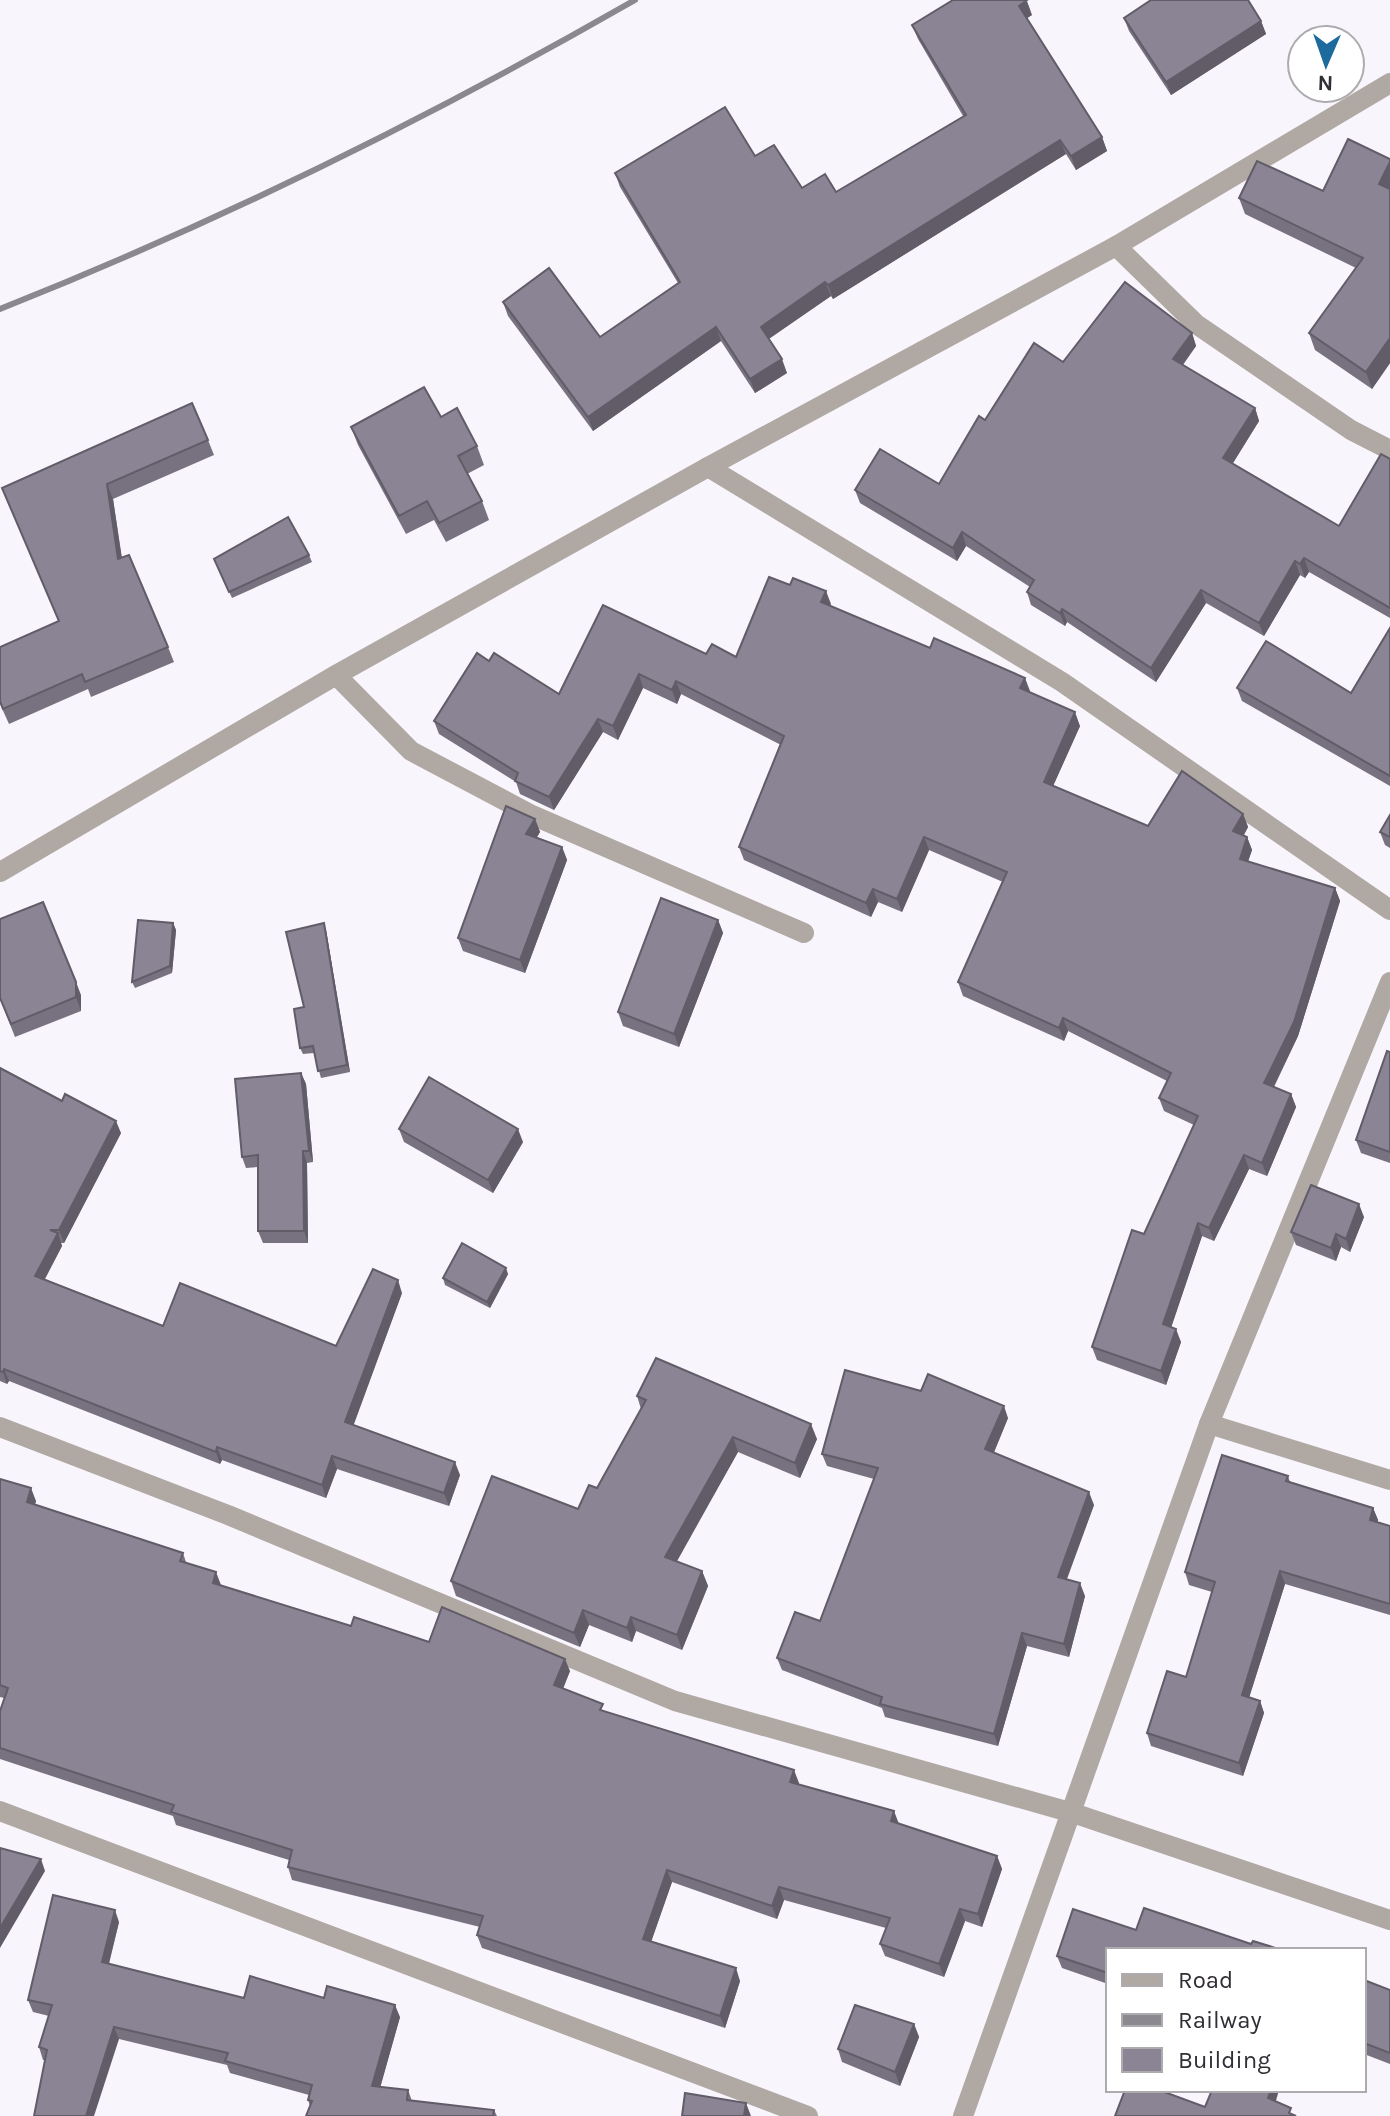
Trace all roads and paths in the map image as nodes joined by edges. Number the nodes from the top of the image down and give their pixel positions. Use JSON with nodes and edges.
{"nodes":[{"id":1,"x":1390,"y":83,"type":"edge"},
{"id":2,"x":1116,"y":246,"type":"junction"},
{"id":3,"x":1390,"y":450,"type":"edge"},
{"id":4,"x":708,"y":467,"type":"junction"},
{"id":5,"x":336,"y":675,"type":"junction"},
{"id":6,"x":0,"y":872,"type":"edge"},
{"id":7,"x":1390,"y":910,"type":"edge"},
{"id":8,"x":804,"y":933,"type":"dead end"},
{"id":9,"x":1390,"y":982,"type":"edge"},
{"id":10,"x":1209,"y":1424,"type":"junction"},
{"id":11,"x":0,"y":1427,"type":"edge"},
{"id":12,"x":1390,"y":1480,"type":"edge"},
{"id":13,"x":0,"y":1811,"type":"edge"},
{"id":14,"x":1073,"y":1813,"type":"junction"},
{"id":15,"x":1390,"y":1920,"type":"edge"},
{"id":16,"x":808,"y":2116,"type":"edge"},
{"id":17,"x":963,"y":2116,"type":"edge"}],
"edges":[{"from":1,"to":2,"type":"street"},
{"from":2,"to":3,"type":"street"},
{"from":2,"to":4,"type":"street"},
{"from":4,"to":5,"type":"street"},
{"from":4,"to":7,"type":"street"},
{"from":5,"to":6,"type":"street"},
{"from":5,"to":8,"type":"street"},
{"from":9,"to":10,"type":"street"},
{"from":10,"to":12,"type":"street"},
{"from":10,"to":14,"type":"street"},
{"from":11,"to":14,"type":"street"},
{"from":13,"to":16,"type":"street"},
{"from":14,"to":15,"type":"street"},
{"from":14,"to":17,"type":"street"}]}
